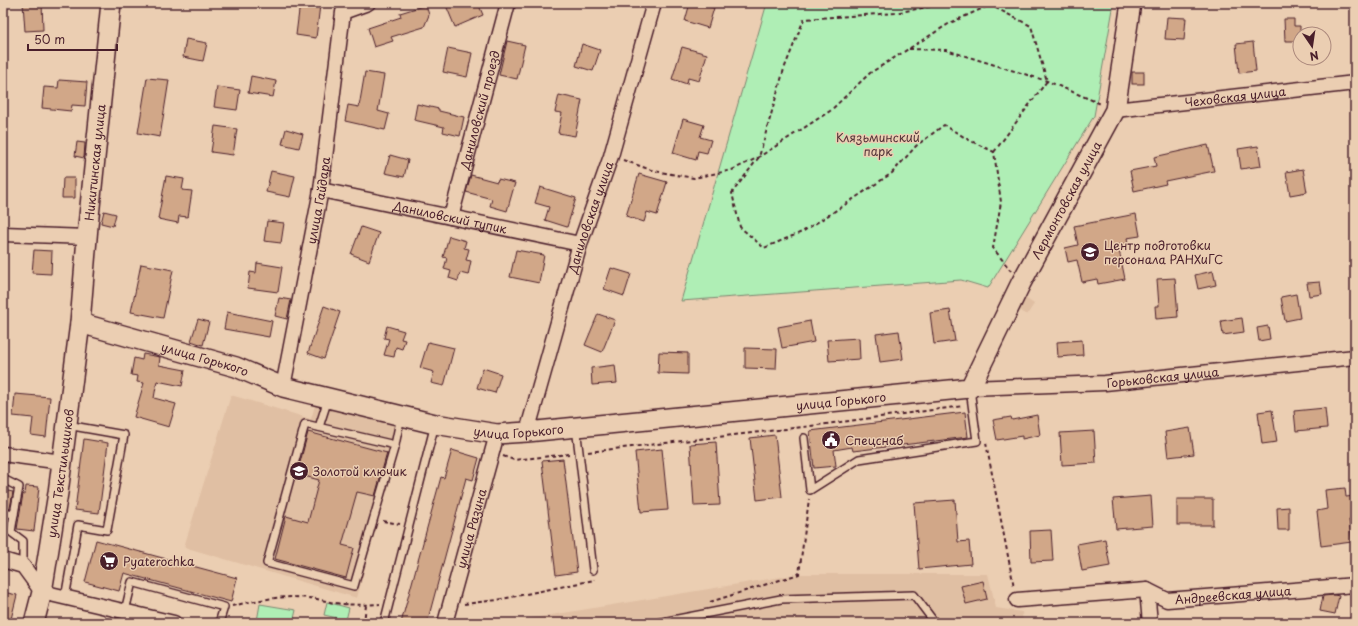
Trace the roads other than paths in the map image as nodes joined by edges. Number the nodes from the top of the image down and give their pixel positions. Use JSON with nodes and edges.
{"nodes":[{"id":1,"x":111,"y":3,"type":"edge"},
{"id":2,"x":368,"y":3,"type":"edge"},
{"id":3,"x":508,"y":3,"type":"edge"},
{"id":4,"x":654,"y":3,"type":"edge"},
{"id":5,"x":1131,"y":3,"type":"edge"},
{"id":6,"x":1355,"y":84,"type":"edge"},
{"id":7,"x":1115,"y":110,"type":"junction"},
{"id":8,"x":321,"y":190,"type":"junction"},
{"id":9,"x":451,"y":217,"type":"junction"},
{"id":10,"x":3,"y":234,"type":"edge"},
{"id":11,"x":87,"y":237,"type":"junction"},
{"id":12,"x":580,"y":244,"type":"junction"},
{"id":13,"x":80,"y":323,"type":"junction"},
{"id":14,"x":1355,"y":357,"type":"edge"},
{"id":15,"x":283,"y":386,"type":"junction"},
{"id":16,"x":971,"y":397,"type":"junction"},
{"id":17,"x":328,"y":398,"type":"junction"},
{"id":18,"x":401,"y":416,"type":"junction"},
{"id":19,"x":435,"y":424,"type":"junction"},
{"id":20,"x":66,"y":425,"type":"junction"},
{"id":21,"x":319,"y":427,"type":"junction"},
{"id":22,"x":576,"y":427,"type":"junction"},
{"id":23,"x":527,"y":432,"type":"junction"},
{"id":24,"x":497,"y":434,"type":"junction"},
{"id":25,"x":804,"y":438,"type":"dead end"},
{"id":26,"x":394,"y":445,"type":"junction"},
{"id":27,"x":3,"y":454,"type":"edge"},
{"id":28,"x":62,"y":462,"type":"junction"},
{"id":29,"x":3,"y":479,"type":"edge"},
{"id":30,"x":3,"y":512,"type":"edge"},
{"id":31,"x":14,"y":514,"type":"junction"},
{"id":32,"x":3,"y":560,"type":"edge"},
{"id":33,"x":23,"y":566,"type":"junction"},
{"id":34,"x":592,"y":570,"type":"road end"},
{"id":35,"x":1355,"y":585,"type":"edge"},
{"id":36,"x":1147,"y":590,"type":"junction"},
{"id":37,"x":42,"y":592,"type":"junction"},
{"id":38,"x":65,"y":598,"type":"junction"},
{"id":39,"x":1017,"y":600,"type":"road end"},
{"id":40,"x":125,"y":611,"type":"junction"},
{"id":41,"x":34,"y":623,"type":"edge"},
{"id":42,"x":174,"y":623,"type":"edge"},
{"id":43,"x":219,"y":623,"type":"edge"},
{"id":44,"x":384,"y":623,"type":"edge"},
{"id":45,"x":445,"y":623,"type":"edge"},
{"id":46,"x":657,"y":623,"type":"edge"},
{"id":47,"x":935,"y":623,"type":"edge"},
{"id":48,"x":1150,"y":623,"type":"edge"}],
"edges":[{"from":1,"to":11,"type":"street","name":"Никитинская улица"},
{"from":2,"to":8,"type":"street","name":"улица Гайдара"},
{"from":3,"to":9,"type":"street","name":"Даниловский проезд"},
{"from":4,"to":12,"type":"street","name":"Даниловская улица"},
{"from":5,"to":7,"type":"street","name":"Лермонтовская улица"},
{"from":6,"to":7,"type":"street","name":"Чеховская улица"},
{"from":7,"to":16,"type":"street","name":"Лермонтовская улица"},
{"from":8,"to":9,"type":"street","name":"Даниловский тупик"},
{"from":8,"to":15,"type":"street","name":"улица Гайдара"},
{"from":9,"to":12,"type":"street","name":"Даниловский тупик"},
{"from":10,"to":11,"type":"street"},
{"from":11,"to":13,"type":"street","name":"Никитинская улица"},
{"from":12,"to":23,"type":"street","name":"Даниловская улица"},
{"from":13,"to":15,"type":"street","name":"улица Горького"},
{"from":13,"to":20,"type":"street","name":"улица Текстильщиков"},
{"from":14,"to":16,"type":"street","name":"Горьковская улица"},
{"from":15,"to":17,"type":"street","name":"улица Горького"},
{"from":16,"to":22,"type":"street","name":"улица Горького"},
{"from":16,"to":25,"type":"lane"},
{"from":17,"to":18,"type":"street","name":"улица Горького"},
{"from":17,"to":21,"type":"lane"},
{"from":18,"to":19,"type":"street","name":"улица Горького"},
{"from":18,"to":26,"type":"lane"},
{"from":19,"to":24,"type":"street","name":"улица Горького"},
{"from":19,"to":44,"type":"lane"},
{"from":20,"to":28,"type":"street","name":"улица Текстильщиков"},
{"from":20,"to":38,"type":"lane"},
{"from":21,"to":26,"type":"lane"},
{"from":21,"to":26,"type":"lane"},
{"from":22,"to":23,"type":"street","name":"улица Горького"},
{"from":22,"to":34,"type":"lane"},
{"from":23,"to":24,"type":"street","name":"улица Горького"},
{"from":24,"to":45,"type":"street","name":"улица Разина"},
{"from":27,"to":28,"type":"street"},
{"from":28,"to":37,"type":"street","name":"улица Текстильщиков"},
{"from":29,"to":31,"type":"lane"},
{"from":30,"to":31,"type":"lane"},
{"from":31,"to":33,"type":"lane"},
{"from":32,"to":33,"type":"street"},
{"from":33,"to":37,"type":"street"},
{"from":35,"to":36,"type":"street","name":"Андреевская улица"},
{"from":36,"to":39,"type":"street"},
{"from":36,"to":48,"type":"street"},
{"from":37,"to":38,"type":"street"},
{"from":37,"to":41,"type":"street","name":"улица Текстильщиков"},
{"from":38,"to":40,"type":"street"},
{"from":40,"to":42,"type":"street"},
{"from":40,"to":43,"type":"lane"},
{"from":46,"to":47,"type":"lane"}]}
